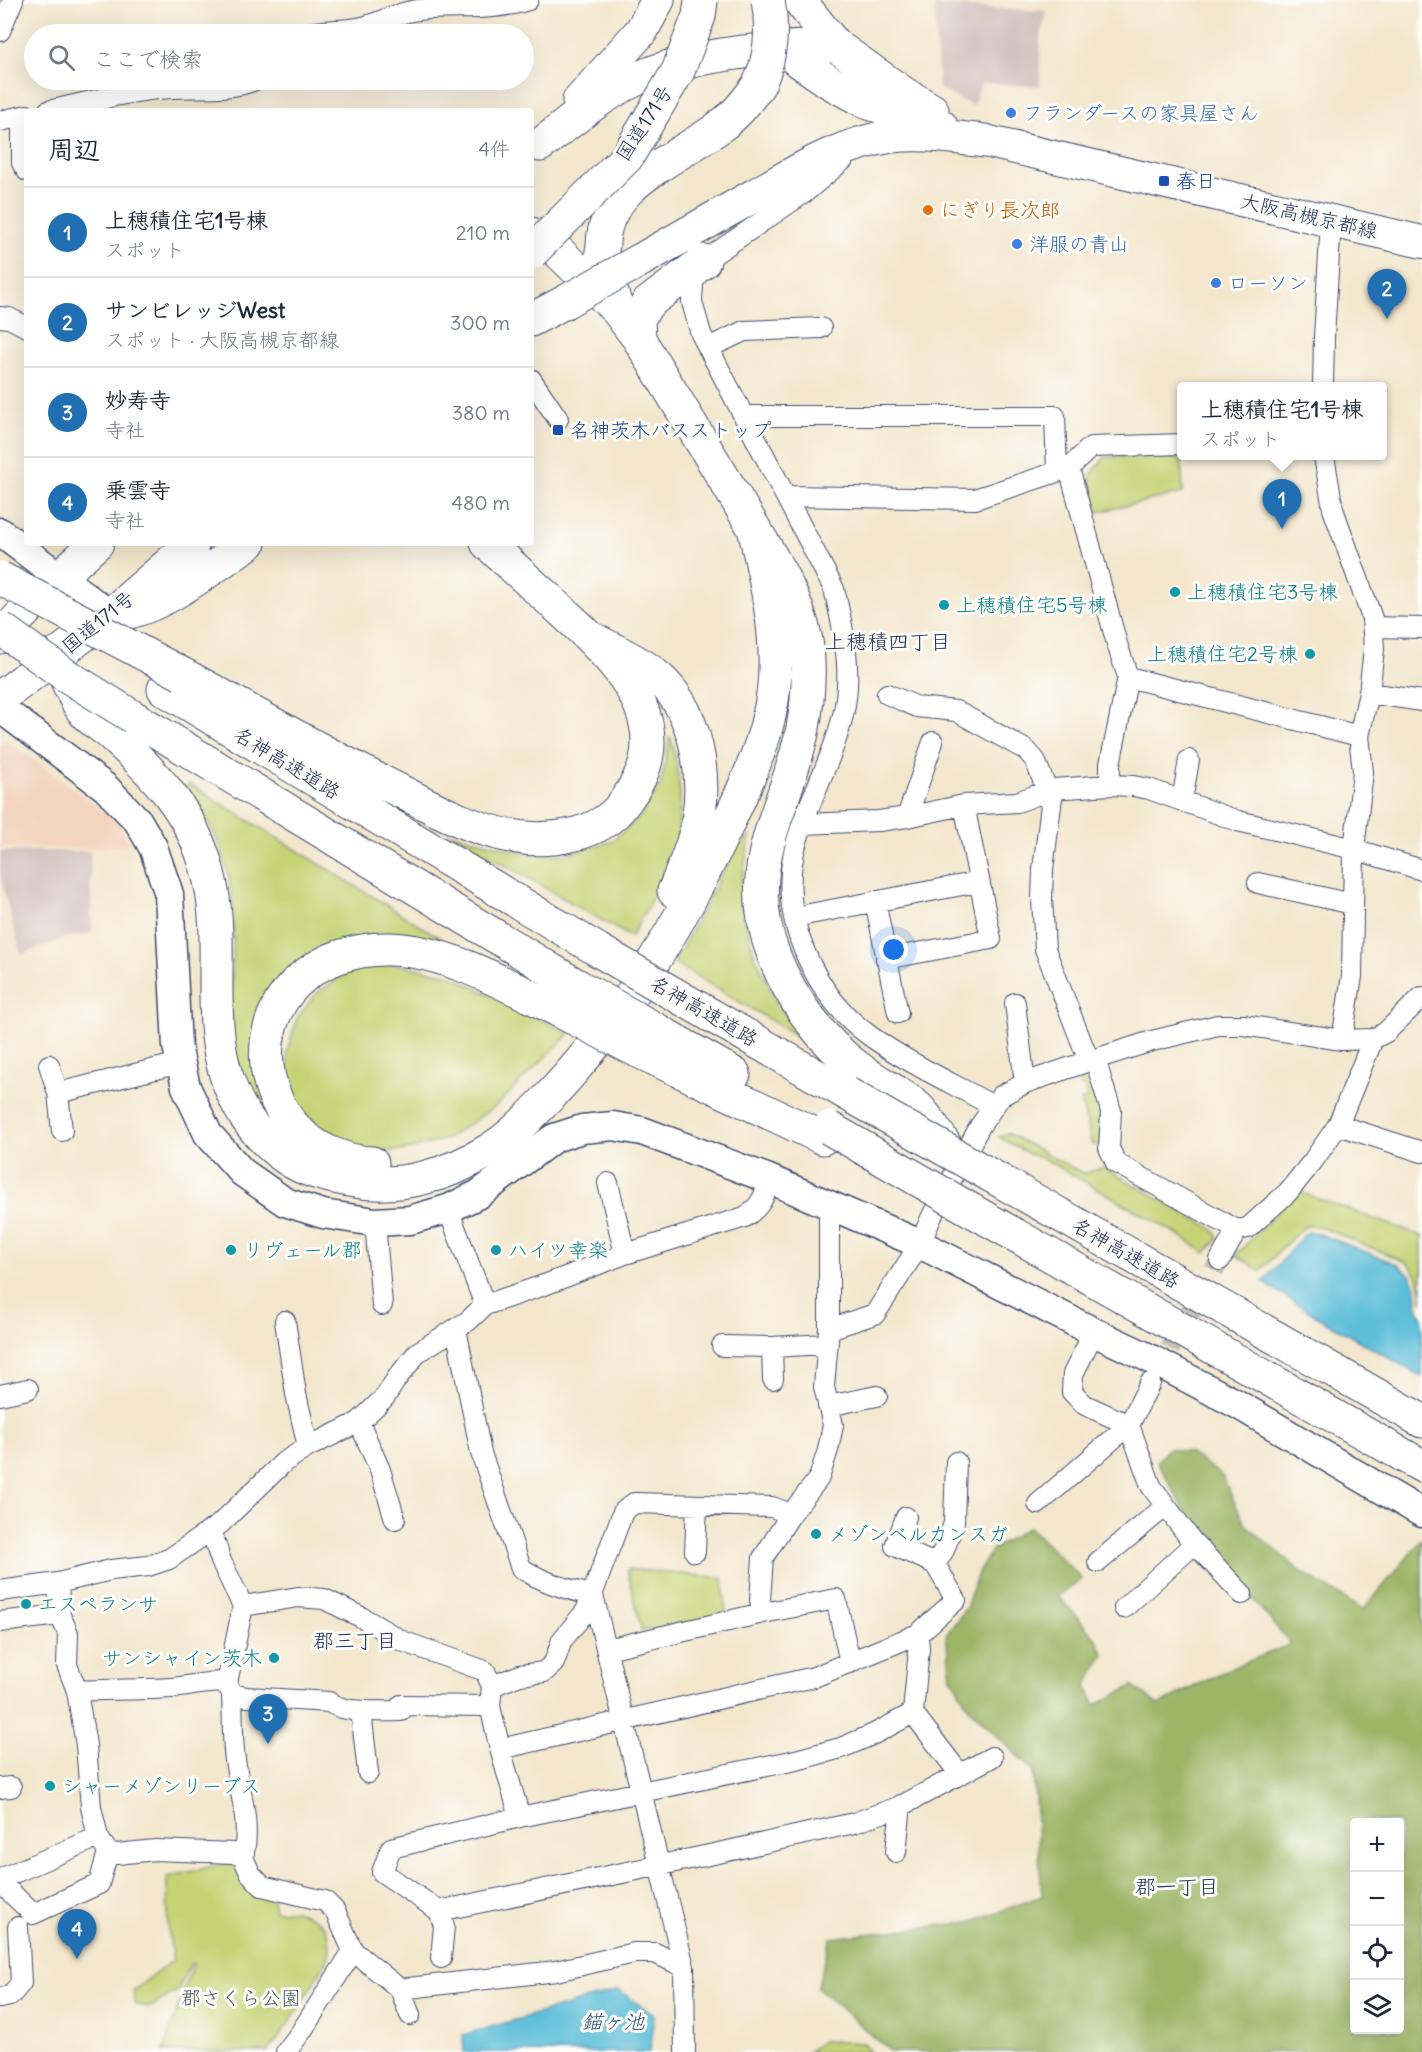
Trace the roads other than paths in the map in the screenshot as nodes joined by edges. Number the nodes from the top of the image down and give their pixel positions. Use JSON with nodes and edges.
{"nodes":[{"id":1,"x":13,"y":0,"type":"edge"},
{"id":2,"x":528,"y":0,"type":"edge"},
{"id":3,"x":658,"y":0,"type":"edge"},
{"id":4,"x":701,"y":0,"type":"edge"},
{"id":5,"x":756,"y":0,"type":"edge"},
{"id":6,"x":768,"y":0,"type":"edge"},
{"id":7,"x":799,"y":0,"type":"edge"},
{"id":8,"x":371,"y":24,"type":"edge"},
{"id":9,"x":0,"y":31,"type":"edge"},
{"id":10,"x":835,"y":45,"type":"junction"},
{"id":11,"x":780,"y":48,"type":"junction"},
{"id":12,"x":153,"y":90,"type":"edge"},
{"id":13,"x":62,"y":108,"type":"edge"},
{"id":14,"x":24,"y":116,"type":"edge"},
{"id":15,"x":0,"y":121,"type":"edge"},
{"id":16,"x":24,"y":132,"type":"edge"},
{"id":17,"x":873,"y":141,"type":"junction"},
{"id":18,"x":985,"y":141,"type":"junction"},
{"id":19,"x":535,"y":149,"type":"edge"},
{"id":20,"x":24,"y":167,"type":"edge"},
{"id":21,"x":1331,"y":221,"type":"junction"},
{"id":22,"x":534,"y":235,"type":"edge"},
{"id":23,"x":1422,"y":242,"type":"edge"},
{"id":24,"x":534,"y":251,"type":"edge"},
{"id":25,"x":704,"y":261,"type":"junction"},
{"id":26,"x":617,"y":310,"type":"junction"},
{"id":27,"x":0,"y":317,"type":"edge"},
{"id":28,"x":534,"y":318,"type":"edge"},
{"id":29,"x":24,"y":326,"type":"edge"},
{"id":30,"x":821,"y":328,"type":"dead end"},
{"id":31,"x":639,"y":339,"type":"junction"},
{"id":32,"x":708,"y":348,"type":"junction"},
{"id":33,"x":1323,"y":382,"type":"edge"},
{"id":34,"x":534,"y":383,"type":"edge"},
{"id":35,"x":744,"y":416,"type":"junction"},
{"id":36,"x":558,"y":418,"type":"dead end"},
{"id":37,"x":1177,"y":444,"type":"edge"},
{"id":38,"x":1325,"y":460,"type":"edge"},
{"id":39,"x":1063,"y":470,"type":"junction"},
{"id":40,"x":786,"y":496,"type":"junction"},
{"id":41,"x":0,"y":532,"type":"edge"},
{"id":42,"x":755,"y":532,"type":"junction"},
{"id":43,"x":94,"y":546,"type":"edge"},
{"id":44,"x":190,"y":546,"type":"edge"},
{"id":45,"x":244,"y":546,"type":"edge"},
{"id":46,"x":490,"y":546,"type":"edge"},
{"id":47,"x":58,"y":578,"type":"junction"},
{"id":48,"x":0,"y":579,"type":"edge"},
{"id":49,"x":110,"y":615,"type":"junction"},
{"id":50,"x":1373,"y":627,"type":"junction"},
{"id":51,"x":0,"y":628,"type":"edge"},
{"id":52,"x":1422,"y":628,"type":"edge"},
{"id":53,"x":0,"y":637,"type":"edge"},
{"id":54,"x":593,"y":639,"type":"junction"},
{"id":55,"x":1128,"y":676,"type":"junction"},
{"id":56,"x":173,"y":682,"type":"junction"},
{"id":57,"x":1369,"y":693,"type":"junction"},
{"id":58,"x":887,"y":694,"type":"dead end"},
{"id":59,"x":0,"y":698,"type":"edge"},
{"id":60,"x":1422,"y":701,"type":"edge"},
{"id":61,"x":0,"y":708,"type":"edge"},
{"id":62,"x":123,"y":726,"type":"junction"},
{"id":63,"x":1359,"y":736,"type":"junction"},
{"id":64,"x":933,"y":742,"type":"dead end"},
{"id":65,"x":1189,"y":760,"type":"dead end"},
{"id":66,"x":1110,"y":785,"type":"junction"},
{"id":67,"x":1050,"y":789,"type":"junction"},
{"id":68,"x":1182,"y":801,"type":"junction"},
{"id":69,"x":964,"y":805,"type":"junction"},
{"id":70,"x":907,"y":817,"type":"junction"},
{"id":71,"x":802,"y":824,"type":"junction"},
{"id":72,"x":1354,"y":849,"type":"junction"},
{"id":73,"x":1422,"y":870,"type":"edge"},
{"id":74,"x":978,"y":882,"type":"junction"},
{"id":75,"x":1258,"y":883,"type":"dead end"},
{"id":76,"x":875,"y":901,"type":"junction"},
{"id":77,"x":1353,"y":904,"type":"junction"},
{"id":78,"x":794,"y":917,"type":"junction"},
{"id":79,"x":886,"y":959,"type":"junction"},
{"id":80,"x":1422,"y":997,"type":"edge"},
{"id":81,"x":568,"y":998,"type":"junction"},
{"id":82,"x":1015,"y":1003,"type":"dead end"},
{"id":83,"x":898,"y":1013,"type":"dead end"},
{"id":84,"x":1373,"y":1039,"type":"junction"},
{"id":85,"x":1342,"y":1040,"type":"junction"},
{"id":86,"x":1092,"y":1060,"type":"junction"},
{"id":87,"x":180,"y":1063,"type":"junction"},
{"id":88,"x":49,"y":1065,"type":"dead end"},
{"id":89,"x":853,"y":1081,"type":"junction"},
{"id":90,"x":1024,"y":1083,"type":"junction"},
{"id":91,"x":58,"y":1093,"type":"junction"},
{"id":92,"x":993,"y":1106,"type":"junction"},
{"id":93,"x":1338,"y":1125,"type":"junction"},
{"id":94,"x":62,"y":1131,"type":"dead end"},
{"id":95,"x":1422,"y":1152,"type":"edge"},
{"id":96,"x":769,"y":1179,"type":"junction"},
{"id":97,"x":608,"y":1183,"type":"dead end"},
{"id":98,"x":829,"y":1205,"type":"junction"},
{"id":99,"x":448,"y":1209,"type":"junction"},
{"id":100,"x":375,"y":1222,"type":"junction"},
{"id":101,"x":1237,"y":1230,"type":"junction"},
{"id":102,"x":920,"y":1244,"type":"junction"},
{"id":103,"x":625,"y":1254,"type":"junction"},
{"id":104,"x":1220,"y":1260,"type":"tunnel mouth"},
{"id":105,"x":382,"y":1305,"type":"dead end"},
{"id":106,"x":485,"y":1305,"type":"junction"},
{"id":107,"x":285,"y":1321,"type":"dead end"},
{"id":108,"x":456,"y":1329,"type":"junction"},
{"id":109,"x":1094,"y":1332,"type":"junction"},
{"id":110,"x":828,"y":1337,"type":"junction"},
{"id":111,"x":722,"y":1346,"type":"dead end"},
{"id":112,"x":772,"y":1347,"type":"junction"},
{"id":113,"x":773,"y":1379,"type":"dead end"},
{"id":114,"x":1150,"y":1383,"type":"tunnel mouth"},
{"id":115,"x":28,"y":1389,"type":"dead end"},
{"id":116,"x":0,"y":1395,"type":"edge"},
{"id":117,"x":877,"y":1396,"type":"dead end"},
{"id":118,"x":828,"y":1406,"type":"junction"},
{"id":119,"x":1422,"y":1421,"type":"edge"},
{"id":120,"x":359,"y":1422,"type":"junction"},
{"id":121,"x":1128,"y":1425,"type":"junction"},
{"id":122,"x":308,"y":1447,"type":"junction"},
{"id":123,"x":956,"y":1462,"type":"dead end"},
{"id":124,"x":1422,"y":1467,"type":"edge"},
{"id":125,"x":1038,"y":1504,"type":"dead end"},
{"id":126,"x":697,"y":1505,"type":"junction"},
{"id":127,"x":1166,"y":1506,"type":"junction"},
{"id":128,"x":1422,"y":1513,"type":"edge"},
{"id":129,"x":791,"y":1514,"type":"junction"},
{"id":130,"x":906,"y":1517,"type":"dead end"},
{"id":131,"x":394,"y":1519,"type":"dead end"},
{"id":132,"x":211,"y":1530,"type":"junction"},
{"id":133,"x":1194,"y":1544,"type":"junction"},
{"id":134,"x":695,"y":1552,"type":"dead end"},
{"id":135,"x":1098,"y":1562,"type":"dead end"},
{"id":136,"x":935,"y":1564,"type":"junction"},
{"id":137,"x":58,"y":1584,"type":"junction"},
{"id":138,"x":0,"y":1591,"type":"edge"},
{"id":139,"x":593,"y":1594,"type":"junction"},
{"id":140,"x":1242,"y":1594,"type":"dead end"},
{"id":141,"x":243,"y":1606,"type":"junction"},
{"id":142,"x":1124,"y":1608,"type":"dead end"},
{"id":143,"x":763,"y":1613,"type":"junction"},
{"id":144,"x":60,"y":1615,"type":"junction"},
{"id":145,"x":0,"y":1622,"type":"edge"},
{"id":146,"x":918,"y":1634,"type":"junction"},
{"id":147,"x":607,"y":1649,"type":"junction"},
{"id":148,"x":850,"y":1663,"type":"junction"},
{"id":149,"x":230,"y":1688,"type":"junction"},
{"id":150,"x":77,"y":1691,"type":"junction"},
{"id":151,"x":491,"y":1696,"type":"junction"},
{"id":152,"x":361,"y":1711,"type":"junction"},
{"id":153,"x":913,"y":1713,"type":"junction"},
{"id":154,"x":624,"y":1719,"type":"junction"},
{"id":155,"x":500,"y":1749,"type":"junction"},
{"id":156,"x":992,"y":1757,"type":"dead end"},
{"id":157,"x":368,"y":1773,"type":"dead end"},
{"id":158,"x":959,"y":1773,"type":"junction"},
{"id":159,"x":642,"y":1792,"type":"junction"},
{"id":160,"x":902,"y":1805,"type":"junction"},
{"id":161,"x":520,"y":1817,"type":"junction"},
{"id":162,"x":103,"y":1844,"type":"junction"},
{"id":163,"x":896,"y":1852,"type":"dead end"},
{"id":164,"x":243,"y":1857,"type":"junction"},
{"id":165,"x":660,"y":1865,"type":"junction"},
{"id":166,"x":0,"y":1880,"type":"edge"},
{"id":167,"x":439,"y":1911,"type":"junction"},
{"id":168,"x":33,"y":1914,"type":"junction"},
{"id":169,"x":9,"y":1927,"type":"edge"},
{"id":170,"x":353,"y":1951,"type":"junction"},
{"id":171,"x":441,"y":1958,"type":"dead end"},
{"id":172,"x":684,"y":1967,"type":"junction"},
{"id":173,"x":400,"y":1989,"type":"junction"},
{"id":174,"x":0,"y":1998,"type":"edge"},
{"id":175,"x":410,"y":2015,"type":"dead end"},
{"id":176,"x":286,"y":2052,"type":"edge"},
{"id":177,"x":685,"y":2052,"type":"edge"}],
"edges":[{"from":1,"to":9,"type":"street"},
{"from":2,"to":8,"type":"street"},
{"from":3,"to":19,"type":"highway"},
{"from":4,"to":24,"type":"highway","name":"国道171号","bridge":true},
{"from":5,"to":11,"type":"highway"},
{"from":6,"to":26,"type":"highway","bridge":true},
{"from":7,"to":10,"type":"highway"},
{"from":10,"to":11,"type":"highway"},
{"from":10,"to":18,"type":"highway"},
{"from":11,"to":18,"type":"highway"},
{"from":11,"to":19,"type":"highway"},
{"from":12,"to":13,"type":"street"},
{"from":14,"to":15,"type":"street"},
{"from":16,"to":20,"type":"street"},
{"from":17,"to":18,"type":"highway"},
{"from":17,"to":25,"type":"street"},
{"from":17,"to":28,"type":"highway","bridge":true},
{"from":18,"to":21,"type":"main road","name":"大阪高槻京都線"},
{"from":21,"to":23,"type":"main road","name":"大阪高槻京都線"},
{"from":21,"to":33,"type":"street"},
{"from":22,"to":26,"type":"highway"},
{"from":25,"to":31,"type":"highway"},
{"from":25,"to":32,"type":"street"},
{"from":26,"to":31,"type":"highway"},
{"from":27,"to":29,"type":"street"},
{"from":30,"to":32,"type":"street"},
{"from":31,"to":42,"type":"highway"},
{"from":32,"to":35,"type":"street"},
{"from":34,"to":36,"type":"street"},
{"from":35,"to":39,"type":"street"},
{"from":35,"to":40,"type":"street"},
{"from":37,"to":39,"type":"street"},
{"from":38,"to":50,"type":"street"},
{"from":39,"to":40,"type":"street"},
{"from":39,"to":55,"type":"street"},
{"from":40,"to":71,"type":"street"},
{"from":41,"to":47,"type":"street"},
{"from":42,"to":62,"type":"highway"},
{"from":42,"to":89,"type":"highway"},
{"from":43,"to":47,"type":"highway"},
{"from":44,"to":49,"type":"highway","name":"国道171号"},
{"from":45,"to":49,"type":"highway"},
{"from":46,"to":54,"type":"highway"},
{"from":47,"to":49,"type":"street"},
{"from":47,"to":53,"type":"highway"},
{"from":48,"to":56,"type":"highway","name":"名神高速道路","bridge":true},
{"from":49,"to":59,"type":"highway","name":"国道171号"},
{"from":50,"to":52,"type":"street"},
{"from":50,"to":57,"type":"street"},
{"from":51,"to":62,"type":"highway","name":"名神高速道路","bridge":true},
{"from":54,"to":56,"type":"highway"},
{"from":54,"to":81,"type":"highway"},
{"from":55,"to":63,"type":"street"},
{"from":55,"to":66,"type":"street"},
{"from":56,"to":89,"type":"highway","name":"名神高速道路","bridge":true},
{"from":57,"to":60,"type":"street"},
{"from":57,"to":63,"type":"street"},
{"from":58,"to":67,"type":"street"},
{"from":61,"to":87,"type":"street"},
{"from":62,"to":81,"type":"highway","name":"名神高速道路"},
{"from":63,"to":72,"type":"street"},
{"from":64,"to":70,"type":"street"},
{"from":65,"to":68,"type":"street"},
{"from":66,"to":67,"type":"street"},
{"from":66,"to":68,"type":"street"},
{"from":67,"to":69,"type":"street"},
{"from":67,"to":86,"type":"street"},
{"from":68,"to":72,"type":"street"},
{"from":69,"to":70,"type":"street"},
{"from":69,"to":74,"type":"street"},
{"from":70,"to":71,"type":"street"},
{"from":71,"to":78,"type":"street"},
{"from":72,"to":73,"type":"street"},
{"from":72,"to":77,"type":"street"},
{"from":74,"to":76,"type":"street"},
{"from":74,"to":79,"type":"street"},
{"from":75,"to":77,"type":"street"},
{"from":76,"to":78,"type":"street"},
{"from":76,"to":79,"type":"street"},
{"from":77,"to":85,"type":"street"},
{"from":78,"to":92,"type":"street"},
{"from":79,"to":83,"type":"street"},
{"from":80,"to":84,"type":"street"},
{"from":81,"to":124,"type":"highway","name":"名神高速道路","bridge":true},
{"from":82,"to":90,"type":"street"},
{"from":84,"to":85,"type":"street"},
{"from":84,"to":93,"type":"street"},
{"from":85,"to":86,"type":"street"},
{"from":86,"to":90,"type":"street"},
{"from":86,"to":101,"type":"street"},
{"from":87,"to":91,"type":"street"},
{"from":87,"to":100,"type":"street"},
{"from":88,"to":91,"type":"street"},
{"from":89,"to":119,"type":"highway","name":"名神高速道路","bridge":true},
{"from":90,"to":92,"type":"street"},
{"from":91,"to":94,"type":"street"},
{"from":92,"to":102,"type":"street"},
{"from":93,"to":95,"type":"street"},
{"from":93,"to":101,"type":"street"},
{"from":96,"to":98,"type":"street"},
{"from":96,"to":99,"type":"street"},
{"from":96,"to":103,"type":"street"},
{"from":97,"to":103,"type":"street"},
{"from":98,"to":102,"type":"street"},
{"from":98,"to":110,"type":"street"},
{"from":99,"to":100,"type":"street"},
{"from":99,"to":106,"type":"street"},
{"from":100,"to":105,"type":"street"},
{"from":101,"to":104,"type":"street"},
{"from":102,"to":109,"type":"street"},
{"from":102,"to":110,"type":"street"},
{"from":103,"to":106,"type":"street"},
{"from":106,"to":108,"type":"street"},
{"from":107,"to":122,"type":"street"},
{"from":108,"to":120,"type":"street"},
{"from":108,"to":139,"type":"street"},
{"from":109,"to":121,"type":"street"},
{"from":109,"to":128,"type":"street"},
{"from":110,"to":112,"type":"street"},
{"from":110,"to":118,"type":"street"},
{"from":111,"to":112,"type":"street"},
{"from":112,"to":113,"type":"street"},
{"from":114,"to":121,"type":"street"},
{"from":115,"to":116,"type":"street"},
{"from":117,"to":118,"type":"street"},
{"from":118,"to":129,"type":"street"},
{"from":120,"to":122,"type":"street"},
{"from":120,"to":131,"type":"street"},
{"from":121,"to":125,"type":"street"},
{"from":121,"to":127,"type":"street"},
{"from":122,"to":132,"type":"street"},
{"from":123,"to":136,"type":"street"},
{"from":126,"to":129,"type":"street"},
{"from":126,"to":134,"type":"street"},
{"from":126,"to":139,"type":"street"},
{"from":127,"to":133,"type":"street"},
{"from":127,"to":135,"type":"street"},
{"from":129,"to":143,"type":"street"},
{"from":130,"to":136,"type":"street"},
{"from":132,"to":137,"type":"street"},
{"from":132,"to":141,"type":"street"},
{"from":133,"to":140,"type":"street"},
{"from":133,"to":142,"type":"street"},
{"from":136,"to":146,"type":"street"},
{"from":137,"to":138,"type":"street"},
{"from":137,"to":144,"type":"street"},
{"from":139,"to":147,"type":"street"},
{"from":139,"to":151,"type":"street"},
{"from":141,"to":149,"type":"street"},
{"from":141,"to":151,"type":"street"},
{"from":143,"to":147,"type":"street"},
{"from":143,"to":148,"type":"street"},
{"from":144,"to":145,"type":"street"},
{"from":144,"to":150,"type":"street"},
{"from":146,"to":148,"type":"street"},
{"from":146,"to":153,"type":"street"},
{"from":147,"to":154,"type":"street"},
{"from":148,"to":154,"type":"street"},
{"from":149,"to":150,"type":"street"},
{"from":149,"to":152,"type":"street"},
{"from":149,"to":164,"type":"street"},
{"from":150,"to":162,"type":"street"},
{"from":151,"to":152,"type":"street"},
{"from":151,"to":155,"type":"street"},
{"from":152,"to":157,"type":"street"},
{"from":153,"to":158,"type":"street"},
{"from":153,"to":159,"type":"street"},
{"from":154,"to":155,"type":"street"},
{"from":154,"to":159,"type":"street"},
{"from":155,"to":161,"type":"street"},
{"from":156,"to":158,"type":"street"},
{"from":158,"to":160,"type":"street"},
{"from":159,"to":161,"type":"street"},
{"from":159,"to":165,"type":"street"},
{"from":160,"to":163,"type":"street"},
{"from":160,"to":165,"type":"street"},
{"from":161,"to":167,"type":"street"},
{"from":162,"to":164,"type":"street"},
{"from":162,"to":166,"type":"street"},
{"from":162,"to":168,"type":"street"},
{"from":164,"to":170,"type":"street"},
{"from":165,"to":167,"type":"street"},
{"from":165,"to":172,"type":"street"},
{"from":166,"to":168,"type":"street"},
{"from":167,"to":171,"type":"street"},
{"from":168,"to":169,"type":"street"},
{"from":169,"to":174,"type":"street"},
{"from":170,"to":173,"type":"street"},
{"from":170,"to":176,"type":"street"},
{"from":172,"to":173,"type":"street"},
{"from":172,"to":177,"type":"street"},
{"from":173,"to":175,"type":"street"}]}
